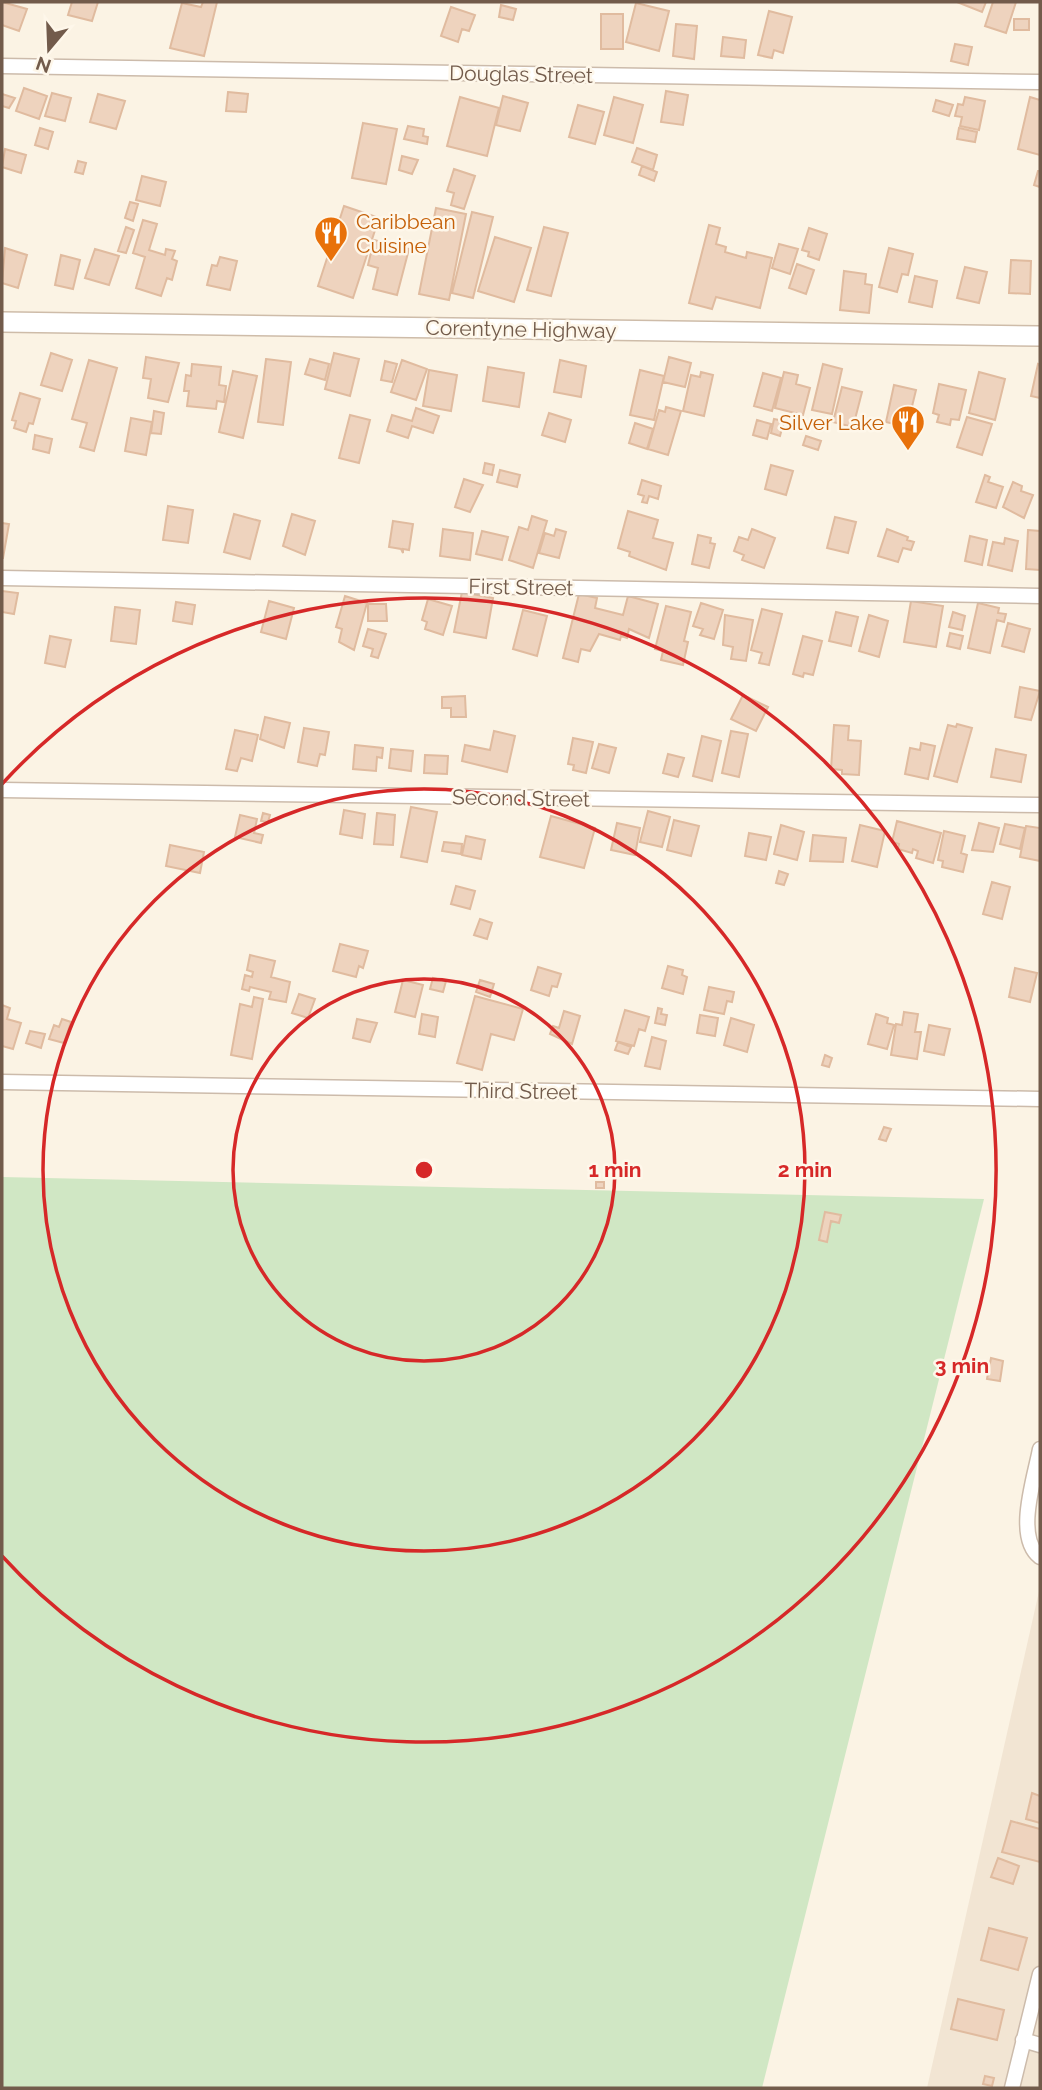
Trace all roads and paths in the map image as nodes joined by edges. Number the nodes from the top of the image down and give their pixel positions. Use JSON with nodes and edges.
{"nodes":[{"id":1,"x":2,"y":66,"type":"edge"},
{"id":2,"x":1040,"y":82,"type":"edge"},
{"id":3,"x":2,"y":322,"type":"edge"},
{"id":4,"x":1040,"y":335,"type":"edge"},
{"id":5,"x":2,"y":578,"type":"edge"},
{"id":6,"x":1040,"y":596,"type":"edge"},
{"id":7,"x":2,"y":790,"type":"edge"},
{"id":8,"x":1040,"y":806,"type":"edge"},
{"id":9,"x":2,"y":1082,"type":"edge"},
{"id":10,"x":1040,"y":1099,"type":"edge"},
{"id":11,"x":1040,"y":1450,"type":"edge"},
{"id":12,"x":1038,"y":1555,"type":"edge"},
{"id":13,"x":1040,"y":1974,"type":"edge"},
{"id":14,"x":1023,"y":2040,"type":"junction"},
{"id":15,"x":1040,"y":2045,"type":"edge"},
{"id":16,"x":1012,"y":2088,"type":"edge"}],
"edges":[{"from":1,"to":2,"type":"street","name":"Douglas Street"},
{"from":3,"to":4,"type":"main road","name":"Corentyne Highway"},
{"from":5,"to":6,"type":"street","name":"First Street"},
{"from":7,"to":8,"type":"street","name":"Second Street"},
{"from":9,"to":10,"type":"street","name":"Third Street"},
{"from":11,"to":12,"type":"street"},
{"from":13,"to":14,"type":"street"},
{"from":14,"to":15,"type":"street"},
{"from":14,"to":16,"type":"street"}]}
